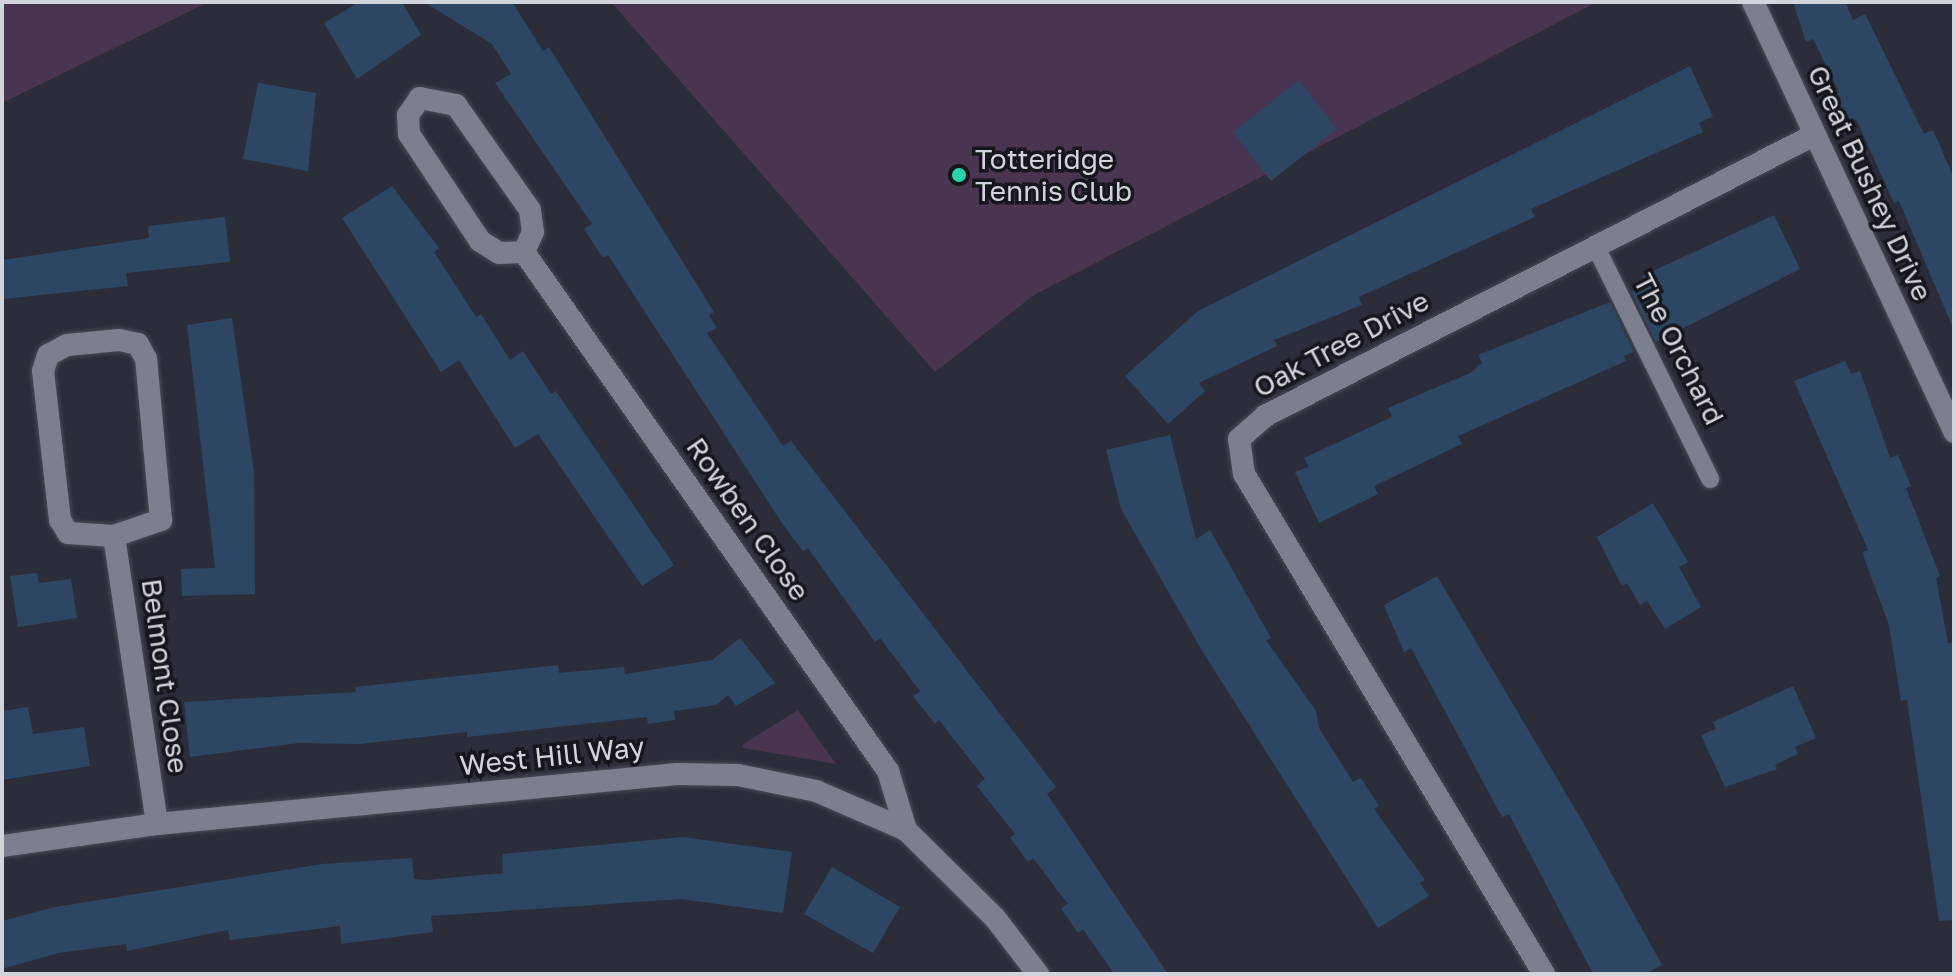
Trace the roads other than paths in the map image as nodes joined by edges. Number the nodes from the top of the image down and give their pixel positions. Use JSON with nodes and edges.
{"nodes":[{"id":1,"x":1753,"y":2,"type":"edge"},
{"id":2,"x":1812,"y":136,"type":"junction"},
{"id":3,"x":1595,"y":245,"type":"junction"},
{"id":4,"x":524,"y":252,"type":"junction"},
{"id":5,"x":1954,"y":432,"type":"edge"},
{"id":6,"x":1710,"y":479,"type":"dead end"},
{"id":7,"x":114,"y":536,"type":"junction"},
{"id":8,"x":157,"y":824,"type":"junction"},
{"id":9,"x":906,"y":830,"type":"junction"},
{"id":10,"x":2,"y":846,"type":"edge"},
{"id":11,"x":1038,"y":974,"type":"edge"},
{"id":12,"x":1544,"y":974,"type":"edge"}],
"edges":[{"from":1,"to":2,"type":"street","name":"Great Bushey Drive"},
{"from":2,"to":3,"type":"street","name":"Oak Tree Drive"},
{"from":2,"to":5,"type":"street","name":"Great Bushey Drive"},
{"from":3,"to":6,"type":"lane","name":"The Orchard"},
{"from":3,"to":12,"type":"street","name":"Oak Tree Drive"},
{"from":4,"to":4,"type":"street"},
{"from":4,"to":9,"type":"street","name":"Rowben Close"},
{"from":7,"to":7,"type":"street"},
{"from":7,"to":8,"type":"street","name":"Belmont Close"},
{"from":8,"to":9,"type":"street","name":"West Hill Way"},
{"from":8,"to":10,"type":"street","name":"West Hill Way"},
{"from":9,"to":11,"type":"street","name":"West Hill Way"}]}
